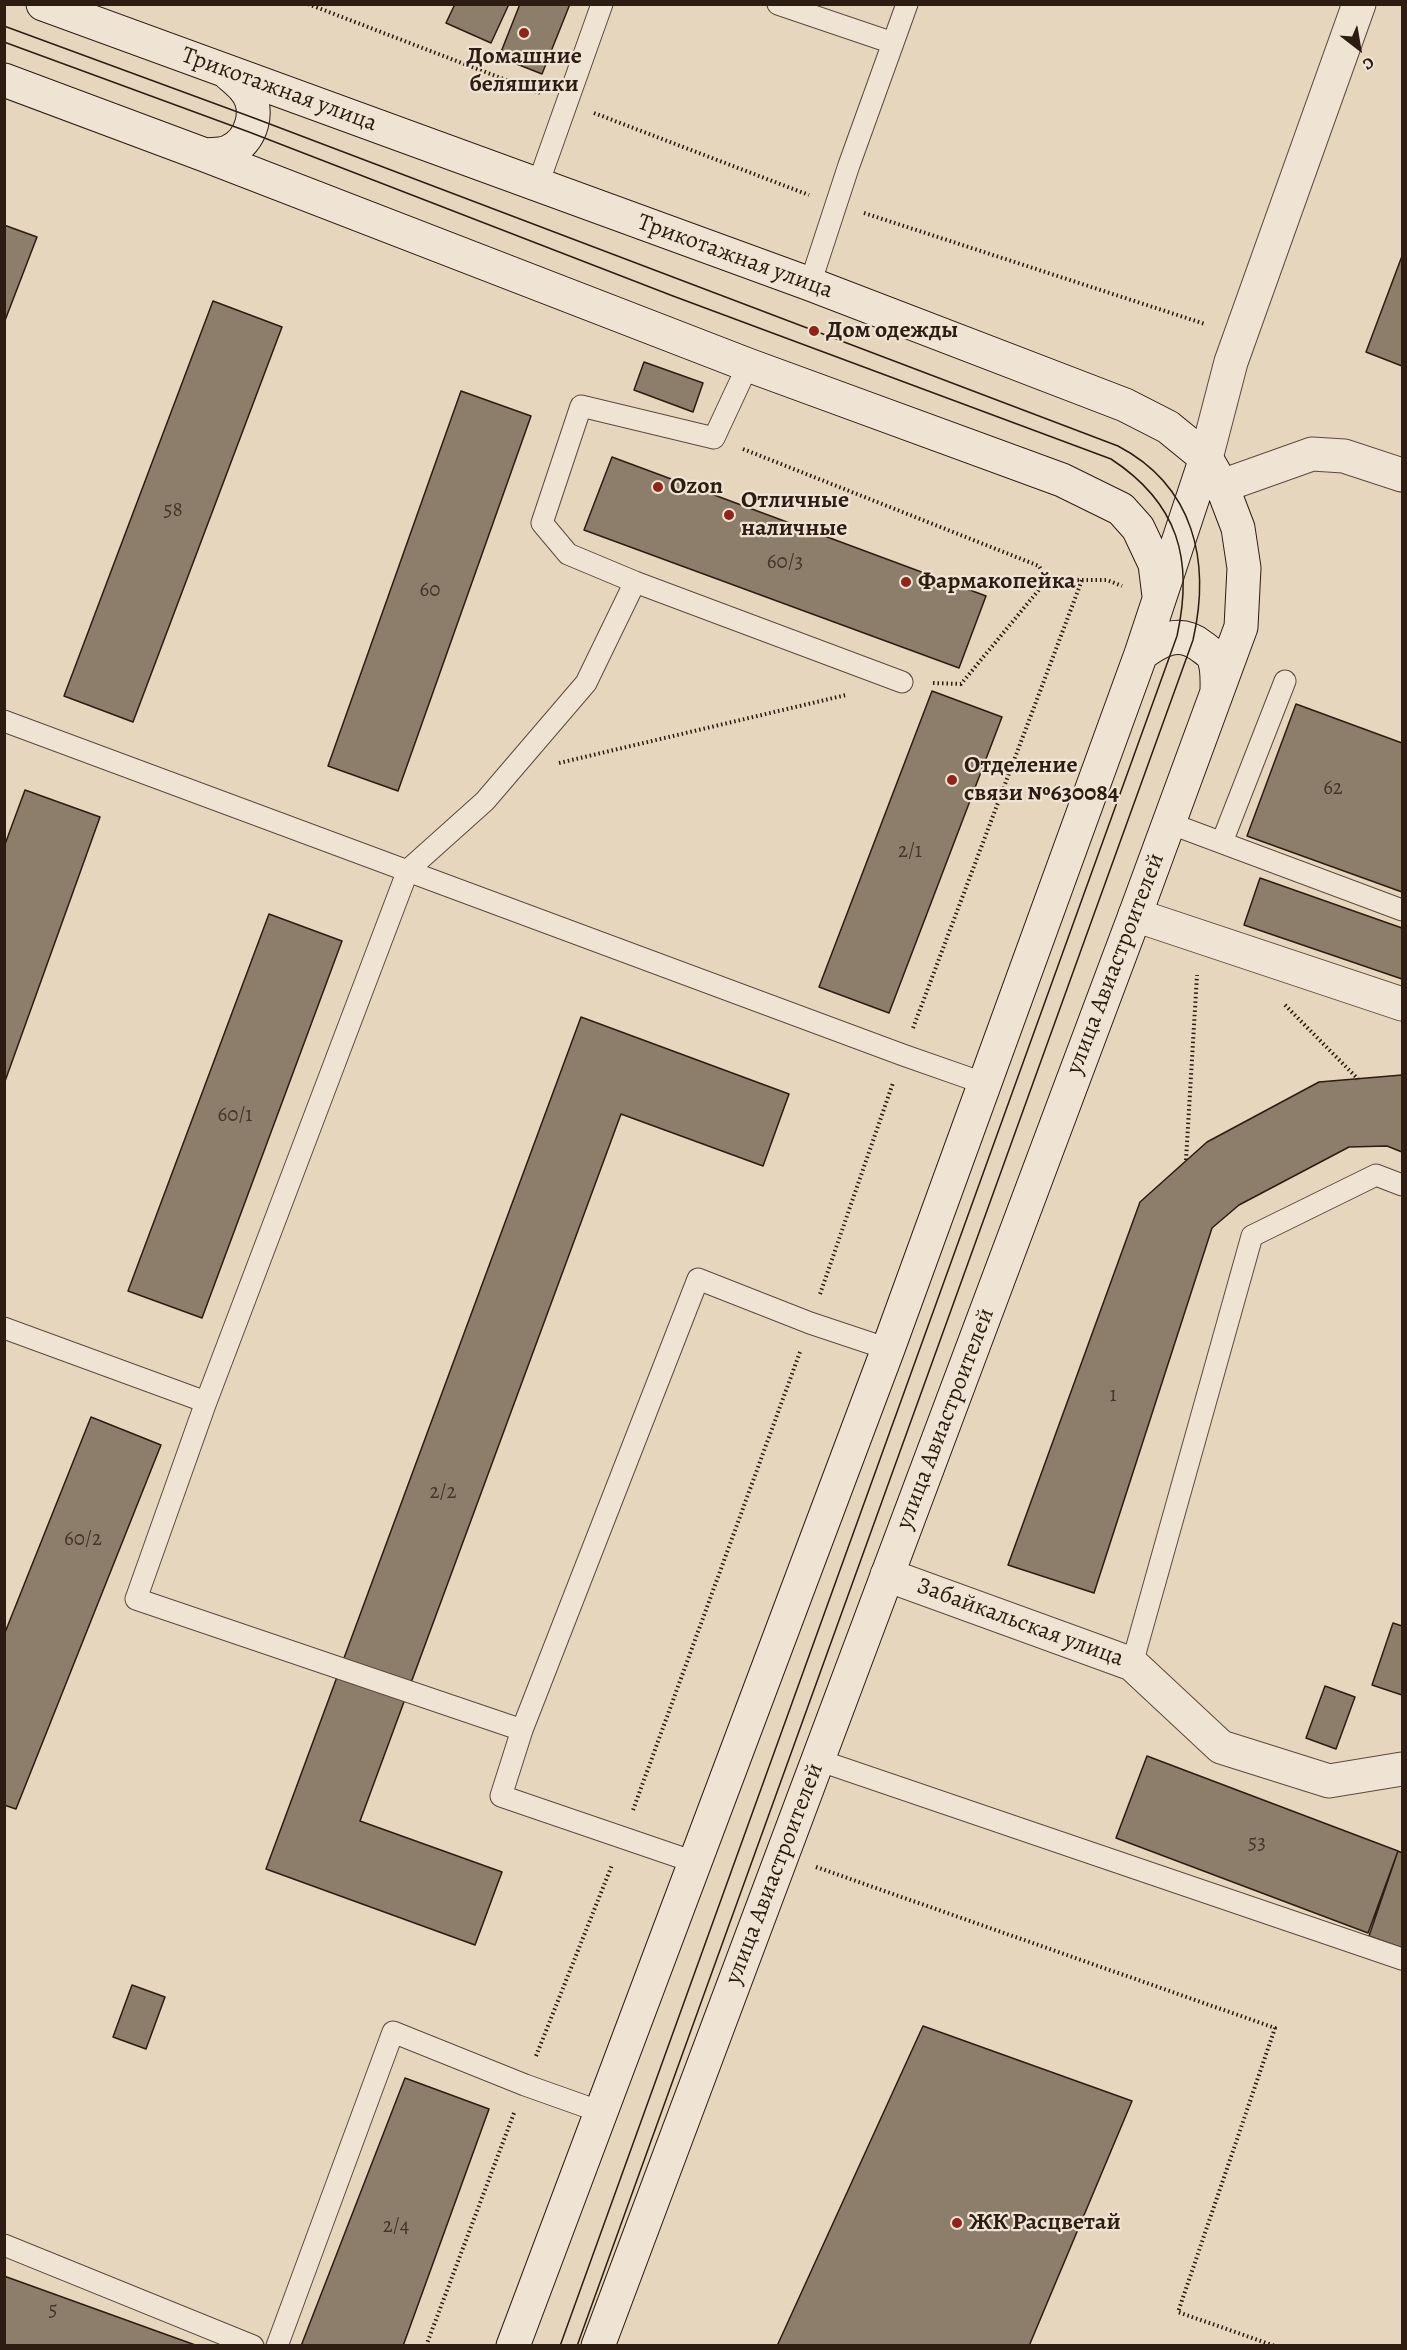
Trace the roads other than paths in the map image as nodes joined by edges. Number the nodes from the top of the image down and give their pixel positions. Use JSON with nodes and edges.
{"nodes":[{"id":1,"x":43,"y":4,"type":"edge"},
{"id":2,"x":602,"y":4,"type":"edge"},
{"id":3,"x":778,"y":4,"type":"edge"},
{"id":4,"x":907,"y":4,"type":"edge"},
{"id":5,"x":1359,"y":4,"type":"edge"},
{"id":6,"x":893,"y":43,"type":"junction"},
{"id":7,"x":224,"y":70,"type":"junction"},
{"id":8,"x":4,"y":80,"type":"edge"},
{"id":9,"x":205,"y":155,"type":"junction"},
{"id":10,"x":538,"y":184,"type":"junction"},
{"id":11,"x":810,"y":284,"type":"junction"},
{"id":12,"x":748,"y":365,"type":"junction"},
{"id":13,"x":1206,"y":458,"type":"junction"},
{"id":14,"x":1402,"y":475,"type":"edge"},
{"id":15,"x":1222,"y":486,"type":"junction"},
{"id":16,"x":635,"y":582,"type":"junction"},
{"id":17,"x":1160,"y":600,"type":"junction"},
{"id":18,"x":1141,"y":654,"type":"junction"},
{"id":19,"x":1285,"y":681,"type":"dead end"},
{"id":20,"x":902,"y":682,"type":"dead end"},
{"id":21,"x":1217,"y":692,"type":"junction"},
{"id":22,"x":4,"y":721,"type":"edge"},
{"id":23,"x":1169,"y":823,"type":"junction"},
{"id":24,"x":1222,"y":842,"type":"junction"},
{"id":25,"x":408,"y":870,"type":"junction"},
{"id":26,"x":1402,"y":910,"type":"edge"},
{"id":27,"x":1135,"y":915,"type":"junction"},
{"id":28,"x":1402,"y":1005,"type":"edge"},
{"id":29,"x":983,"y":1083,"type":"junction"},
{"id":30,"x":1402,"y":1185,"type":"edge"},
{"id":31,"x":4,"y":1328,"type":"edge"},
{"id":32,"x":888,"y":1349,"type":"junction"},
{"id":33,"x":206,"y":1402,"type":"junction"},
{"id":34,"x":887,"y":1575,"type":"junction"},
{"id":35,"x":1132,"y":1664,"type":"junction"},
{"id":36,"x":522,"y":1730,"type":"junction"},
{"id":37,"x":818,"y":1760,"type":"junction"},
{"id":38,"x":1402,"y":1769,"type":"edge"},
{"id":39,"x":694,"y":1862,"type":"junction"},
{"id":40,"x":1402,"y":1959,"type":"edge"},
{"id":41,"x":601,"y":2112,"type":"junction"},
{"id":42,"x":4,"y":2245,"type":"edge"},
{"id":43,"x":253,"y":2346,"type":"edge"},
{"id":44,"x":278,"y":2346,"type":"edge"},
{"id":45,"x":513,"y":2346,"type":"edge"},
{"id":46,"x":598,"y":2346,"type":"edge"}],
"edges":[{"from":1,"to":7,"type":"main road","name":"Трикотажная улица"},
{"from":2,"to":10,"type":"lane"},
{"from":3,"to":6,"type":"lane"},
{"from":4,"to":6,"type":"lane"},
{"from":5,"to":13,"type":"main road"},
{"from":6,"to":11,"type":"lane"},
{"from":7,"to":9,"type":"main road"},
{"from":7,"to":10,"type":"main road","name":"Трикотажная улица"},
{"from":8,"to":9,"type":"main road"},
{"from":9,"to":12,"type":"main road"},
{"from":10,"to":11,"type":"main road","name":"Трикотажная улица"},
{"from":11,"to":13,"type":"main road","name":"Трикотажная улица"},
{"from":12,"to":16,"type":"lane"},
{"from":12,"to":17,"type":"main road"},
{"from":13,"to":15,"type":"main road","name":"Трикотажная улица"},
{"from":13,"to":17,"type":"main road"},
{"from":14,"to":15,"type":"main road"},
{"from":15,"to":21,"type":"main road","name":"улица Авиастроителей"},
{"from":16,"to":20,"type":"lane"},
{"from":16,"to":25,"type":"lane"},
{"from":17,"to":18,"type":"main road"},
{"from":18,"to":21,"type":"main road"},
{"from":18,"to":29,"type":"main road"},
{"from":19,"to":24,"type":"lane"},
{"from":21,"to":23,"type":"main road","name":"улица Авиастроителей"},
{"from":22,"to":25,"type":"lane"},
{"from":23,"to":24,"type":"lane"},
{"from":23,"to":27,"type":"main road","name":"улица Авиастроителей"},
{"from":24,"to":26,"type":"lane"},
{"from":25,"to":29,"type":"lane"},
{"from":25,"to":33,"type":"lane"},
{"from":27,"to":28,"type":"main road"},
{"from":27,"to":34,"type":"main road","name":"улица Авиастроителей"},
{"from":29,"to":32,"type":"main road"},
{"from":30,"to":35,"type":"lane"},
{"from":31,"to":33,"type":"lane"},
{"from":32,"to":36,"type":"lane"},
{"from":32,"to":39,"type":"main road"},
{"from":33,"to":36,"type":"lane"},
{"from":34,"to":35,"type":"main road","name":"Забайкальская улица"},
{"from":34,"to":37,"type":"main road","name":"улица Авиастроителей"},
{"from":35,"to":38,"type":"main road","name":"Забайкальская улица"},
{"from":36,"to":39,"type":"lane"},
{"from":37,"to":40,"type":"lane"},
{"from":37,"to":46,"type":"main road","name":"улица Авиастроителей"},
{"from":39,"to":41,"type":"main road"},
{"from":41,"to":44,"type":"lane"},
{"from":41,"to":45,"type":"main road"},
{"from":42,"to":43,"type":"lane"}]}
